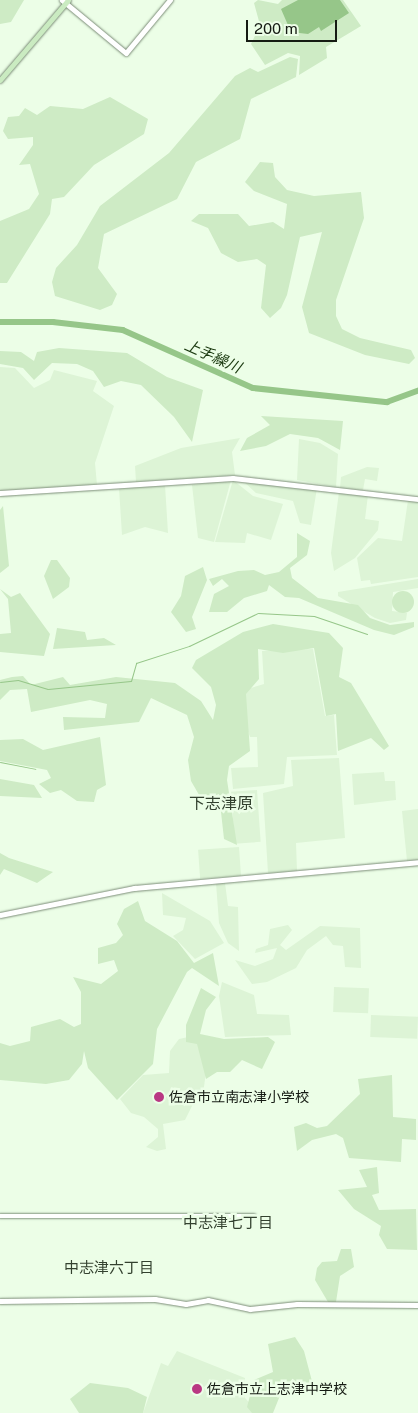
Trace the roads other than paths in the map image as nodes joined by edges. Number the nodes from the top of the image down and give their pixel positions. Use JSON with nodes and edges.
{"nodes":[{"id":1,"x":170,"y":0,"type":"edge"},
{"id":2,"x":67,"y":1,"type":"edge"},
{"id":3,"x":0,"y":80,"type":"edge"},
{"id":4,"x":0,"y":493,"type":"edge"},
{"id":5,"x":418,"y":499,"type":"edge"},
{"id":6,"x":418,"y":862,"type":"edge"},
{"id":7,"x":0,"y":915,"type":"edge"},
{"id":8,"x":0,"y":1216,"type":"edge"},
{"id":9,"x":254,"y":1216,"type":"dead end"},
{"id":10,"x":0,"y":1301,"type":"edge"},
{"id":11,"x":418,"y":1305,"type":"edge"}],
"edges":[{"from":1,"to":2,"type":"street"},
{"from":2,"to":3,"type":"main road"},
{"from":4,"to":5,"type":"street"},
{"from":6,"to":7,"type":"street"},
{"from":8,"to":9,"type":"street"},
{"from":10,"to":11,"type":"street"}]}
